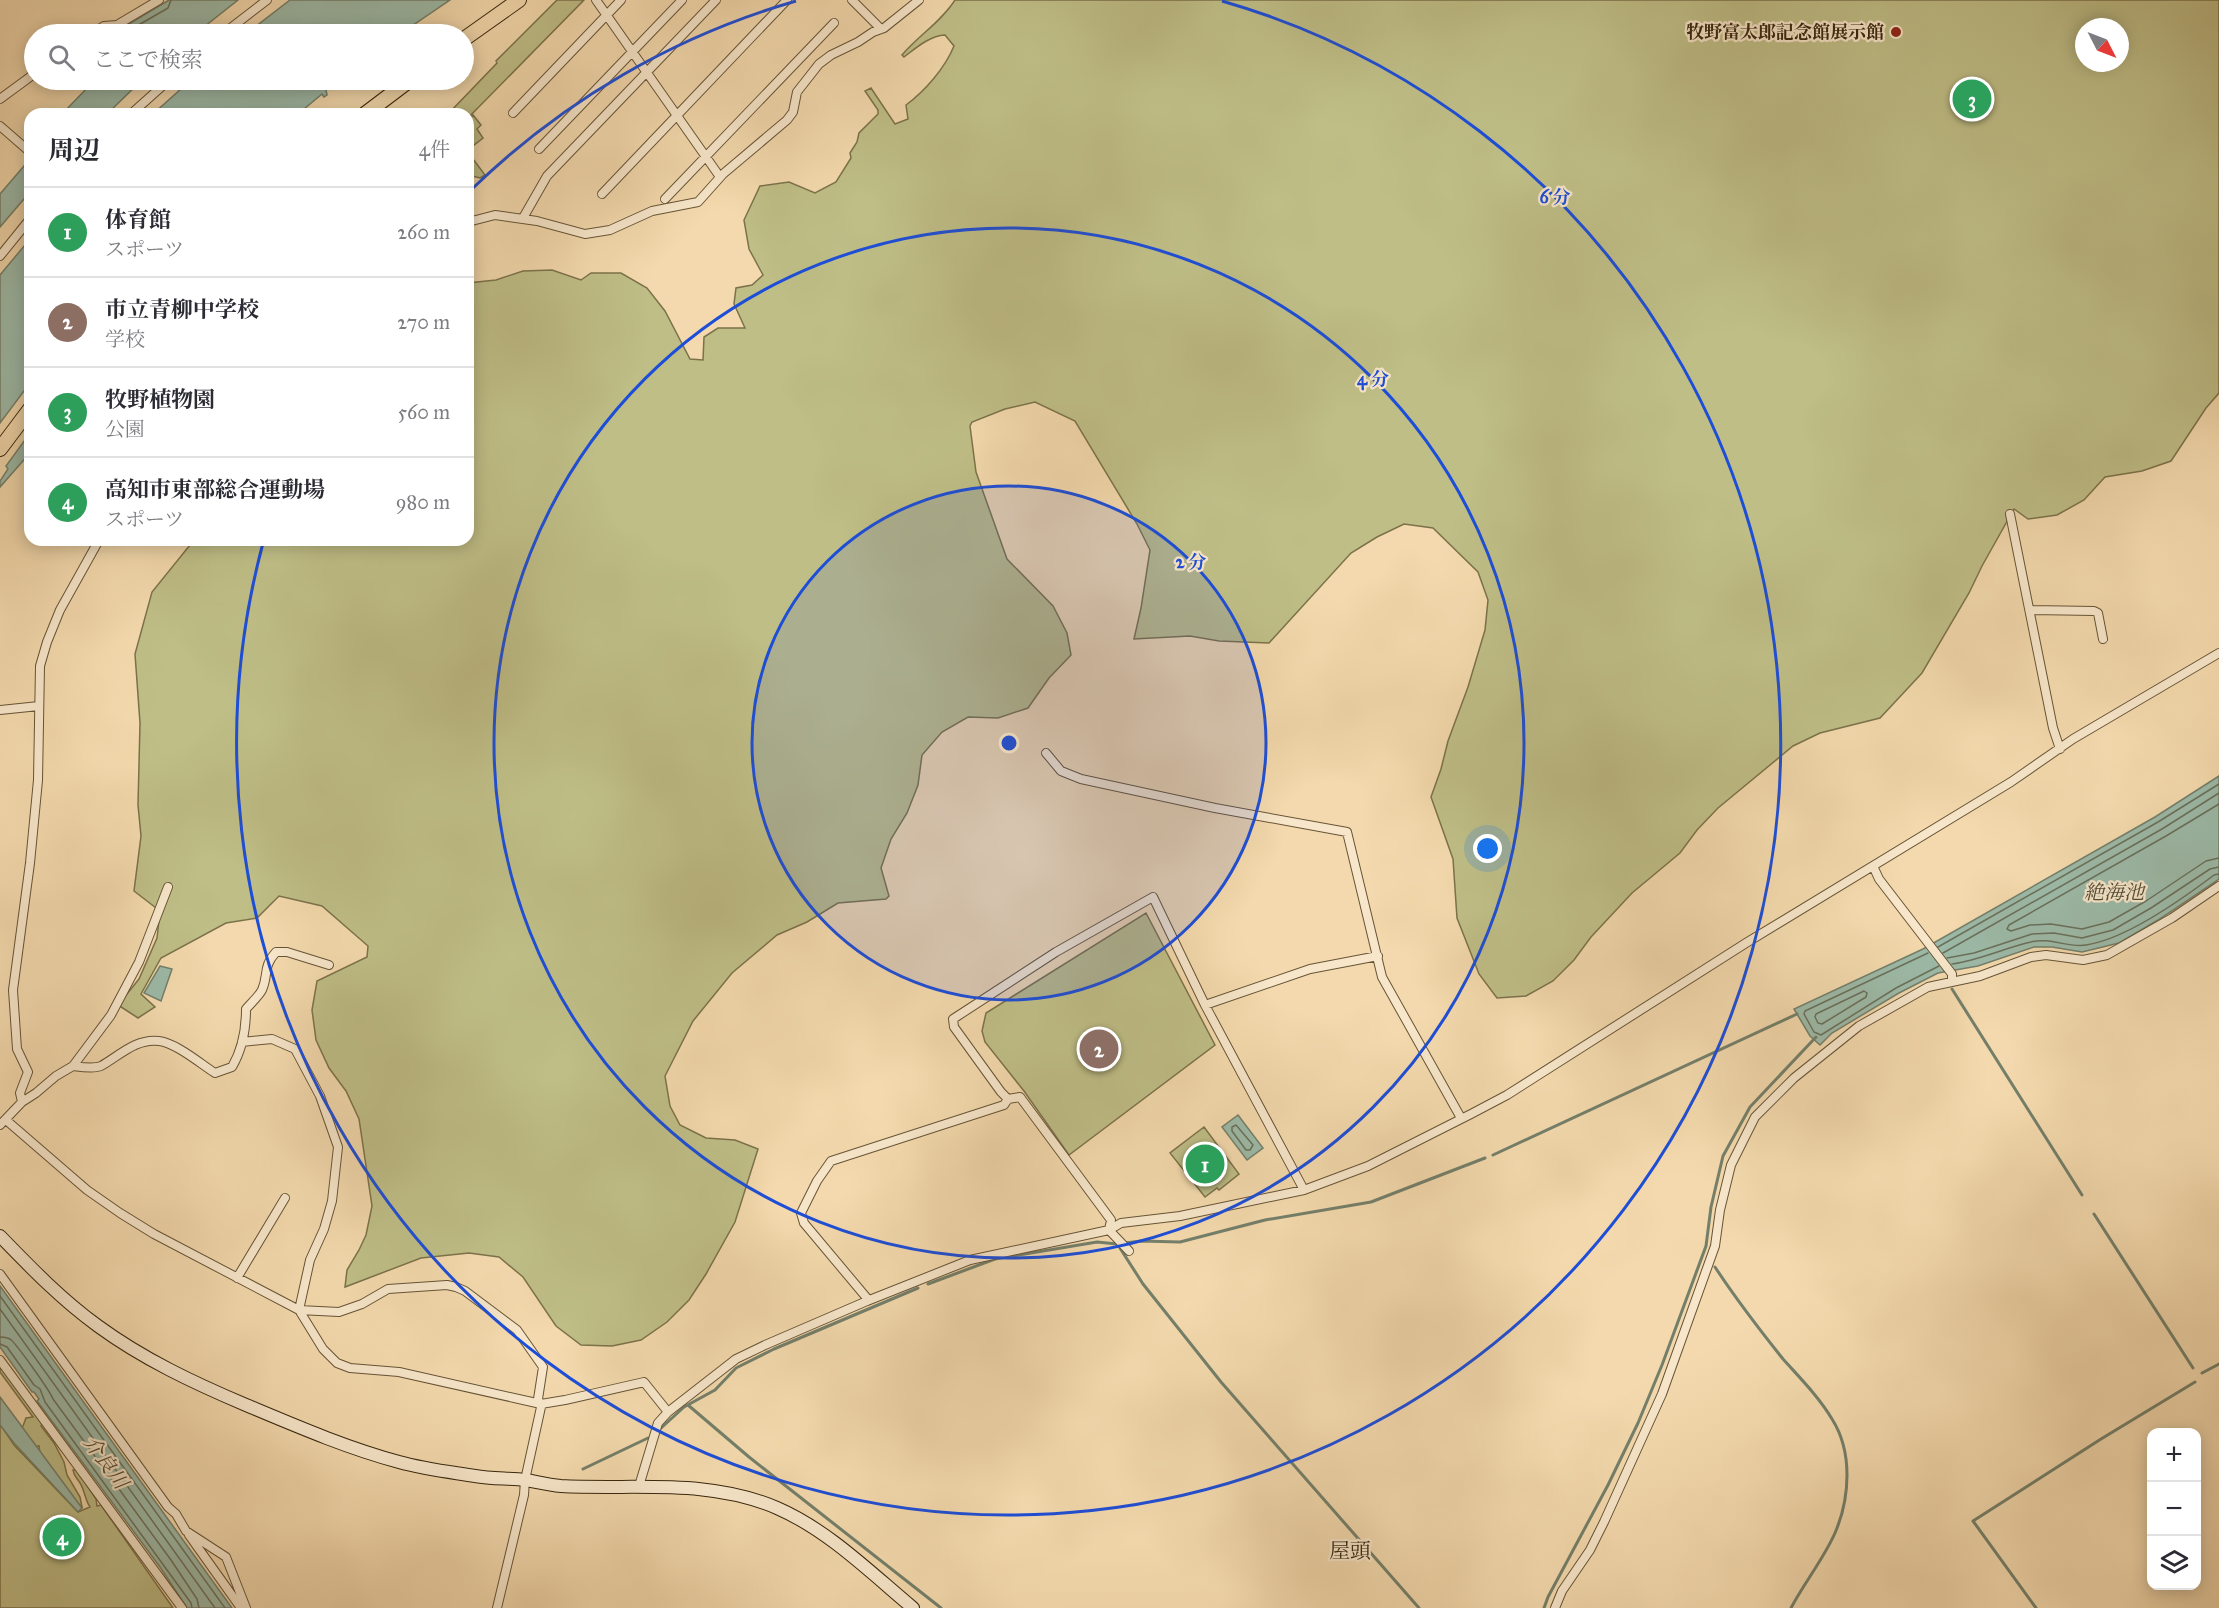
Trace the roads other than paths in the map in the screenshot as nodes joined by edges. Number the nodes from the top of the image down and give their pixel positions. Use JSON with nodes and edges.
{"nodes":[{"id":1,"x":159,"y":0,"type":"edge"},
{"id":2,"x":267,"y":0,"type":"edge"},
{"id":3,"x":519,"y":0,"type":"edge"},
{"id":4,"x":596,"y":0,"type":"edge"},
{"id":5,"x":621,"y":0,"type":"edge"},
{"id":6,"x":682,"y":0,"type":"edge"},
{"id":7,"x":716,"y":0,"type":"edge"},
{"id":8,"x":787,"y":0,"type":"edge"},
{"id":9,"x":852,"y":0,"type":"edge"},
{"id":10,"x":919,"y":0,"type":"edge"},
{"id":11,"x":606,"y":15,"type":"junction"},
{"id":12,"x":834,"y":23,"type":"dead end"},
{"id":13,"x":119,"y":24,"type":"edge"},
{"id":14,"x":236,"y":24,"type":"edge"},
{"id":15,"x":878,"y":30,"type":"junction"},
{"id":16,"x":474,"y":32,"type":"edge"},
{"id":17,"x":632,"y":52,"type":"junction"},
{"id":18,"x":647,"y":73,"type":"junction"},
{"id":19,"x":24,"y":82,"type":"edge"},
{"id":20,"x":158,"y":90,"type":"edge"},
{"id":21,"x":397,"y":90,"type":"edge"},
{"id":22,"x":0,"y":99,"type":"edge"},
{"id":23,"x":138,"y":108,"type":"edge"},
{"id":24,"x":373,"y":108,"type":"edge"},
{"id":25,"x":513,"y":113,"type":"dead end"},
{"id":26,"x":677,"y":116,"type":"junction"},
{"id":27,"x":0,"y":126,"type":"edge"},
{"id":28,"x":24,"y":147,"type":"edge"},
{"id":29,"x":539,"y":148,"type":"dead end"},
{"id":30,"x":705,"y":157,"type":"junction"},
{"id":31,"x":720,"y":177,"type":"junction"},
{"id":32,"x":602,"y":194,"type":"dead end"},
{"id":33,"x":665,"y":199,"type":"dead end"},
{"id":34,"x":523,"y":218,"type":"junction"},
{"id":35,"x":474,"y":220,"type":"edge"},
{"id":36,"x":24,"y":226,"type":"edge"},
{"id":37,"x":0,"y":256,"type":"edge"},
{"id":38,"x":24,"y":418,"type":"edge"},
{"id":39,"x":0,"y":450,"type":"edge"},
{"id":40,"x":2010,"y":514,"type":"dead end"},
{"id":41,"x":96,"y":546,"type":"edge"},
{"id":42,"x":2030,"y":610,"type":"junction"},
{"id":43,"x":2103,"y":639,"type":"dead end"},
{"id":44,"x":2219,"y":653,"type":"edge"},
{"id":45,"x":39,"y":706,"type":"junction"},
{"id":46,"x":0,"y":710,"type":"edge"},
{"id":47,"x":2060,"y":749,"type":"junction"},
{"id":48,"x":1046,"y":753,"type":"dead end"},
{"id":49,"x":1873,"y":866,"type":"junction"},
{"id":50,"x":2219,"y":886,"type":"edge"},
{"id":51,"x":168,"y":887,"type":"dead end"},
{"id":52,"x":1378,"y":956,"type":"junction"},
{"id":53,"x":329,"y":965,"type":"dead end"},
{"id":54,"x":1952,"y":977,"type":"junction"},
{"id":55,"x":1205,"y":1005,"type":"junction"},
{"id":56,"x":242,"y":1042,"type":"junction"},
{"id":57,"x":73,"y":1066,"type":"junction"},
{"id":58,"x":1008,"y":1099,"type":"junction"},
{"id":59,"x":22,"y":1102,"type":"junction"},
{"id":60,"x":1461,"y":1118,"type":"junction"},
{"id":61,"x":3,"y":1122,"type":"edge"},
{"id":62,"x":1304,"y":1190,"type":"junction"},
{"id":63,"x":285,"y":1198,"type":"dead end"},
{"id":64,"x":1109,"y":1230,"type":"junction"},
{"id":65,"x":0,"y":1236,"type":"edge"},
{"id":66,"x":1129,"y":1251,"type":"dead end"},
{"id":67,"x":0,"y":1274,"type":"edge"},
{"id":68,"x":237,"y":1278,"type":"junction"},
{"id":69,"x":867,"y":1301,"type":"junction"},
{"id":70,"x":298,"y":1310,"type":"junction"},
{"id":71,"x":0,"y":1360,"type":"edge"},
{"id":72,"x":541,"y":1404,"type":"junction"},
{"id":73,"x":669,"y":1412,"type":"junction"},
{"id":74,"x":525,"y":1480,"type":"junction"},
{"id":75,"x":639,"y":1486,"type":"junction"},
{"id":76,"x":186,"y":1532,"type":"junction"},
{"id":77,"x":182,"y":1608,"type":"edge"},
{"id":78,"x":241,"y":1608,"type":"edge"},
{"id":79,"x":246,"y":1608,"type":"edge"},
{"id":80,"x":497,"y":1608,"type":"edge"},
{"id":81,"x":913,"y":1608,"type":"edge"},
{"id":82,"x":1555,"y":1608,"type":"edge"}],
"edges":[{"from":1,"to":13,"type":"street"},
{"from":2,"to":14,"type":"street"},
{"from":3,"to":16,"type":"main road"},
{"from":4,"to":11,"type":"street"},
{"from":5,"to":11,"type":"street"},
{"from":6,"to":17,"type":"street"},
{"from":7,"to":18,"type":"street"},
{"from":8,"to":26,"type":"street"},
{"from":9,"to":15,"type":"street"},
{"from":10,"to":15,"type":"street"},
{"from":11,"to":17,"type":"street"},
{"from":11,"to":25,"type":"street"},
{"from":12,"to":30,"type":"street"},
{"from":15,"to":31,"type":"street"},
{"from":17,"to":18,"type":"street"},
{"from":17,"to":29,"type":"street"},
{"from":18,"to":26,"type":"street"},
{"from":18,"to":34,"type":"street"},
{"from":19,"to":22,"type":"street"},
{"from":20,"to":23,"type":"street"},
{"from":21,"to":24,"type":"main road"},
{"from":26,"to":30,"type":"street"},
{"from":26,"to":32,"type":"street"},
{"from":27,"to":28,"type":"street"},
{"from":30,"to":31,"type":"street"},
{"from":30,"to":33,"type":"street"},
{"from":31,"to":34,"type":"street"},
{"from":34,"to":35,"type":"street"},
{"from":36,"to":37,"type":"street"},
{"from":38,"to":39,"type":"main road"},
{"from":40,"to":42,"type":"street"},
{"from":41,"to":45,"type":"street"},
{"from":42,"to":43,"type":"street"},
{"from":42,"to":47,"type":"street"},
{"from":44,"to":47,"type":"street"},
{"from":45,"to":46,"type":"street"},
{"from":45,"to":59,"type":"street"},
{"from":47,"to":49,"type":"street"},
{"from":48,"to":52,"type":"street"},
{"from":49,"to":54,"type":"street"},
{"from":49,"to":60,"type":"street"},
{"from":50,"to":54,"type":"street"},
{"from":51,"to":57,"type":"street"},
{"from":52,"to":55,"type":"street"},
{"from":52,"to":60,"type":"street"},
{"from":53,"to":56,"type":"street"},
{"from":54,"to":82,"type":"street"},
{"from":55,"to":58,"type":"street"},
{"from":55,"to":62,"type":"street"},
{"from":56,"to":57,"type":"street"},
{"from":56,"to":70,"type":"street"},
{"from":57,"to":59,"type":"street"},
{"from":58,"to":64,"type":"street"},
{"from":58,"to":69,"type":"street"},
{"from":59,"to":61,"type":"street"},
{"from":60,"to":62,"type":"street"},
{"from":61,"to":68,"type":"street"},
{"from":62,"to":64,"type":"street"},
{"from":63,"to":68,"type":"street"},
{"from":64,"to":66,"type":"street"},
{"from":64,"to":69,"type":"street"},
{"from":65,"to":74,"type":"street"},
{"from":67,"to":76,"type":"street"},
{"from":68,"to":70,"type":"street"},
{"from":69,"to":73,"type":"street"},
{"from":70,"to":72,"type":"street"},
{"from":70,"to":72,"type":"street"},
{"from":71,"to":77,"type":"street"},
{"from":72,"to":73,"type":"street"},
{"from":72,"to":74,"type":"street"},
{"from":73,"to":75,"type":"street"},
{"from":74,"to":75,"type":"street"},
{"from":74,"to":80,"type":"street"},
{"from":75,"to":81,"type":"street"},
{"from":76,"to":78,"type":"street"},
{"from":76,"to":79,"type":"street"}]}
